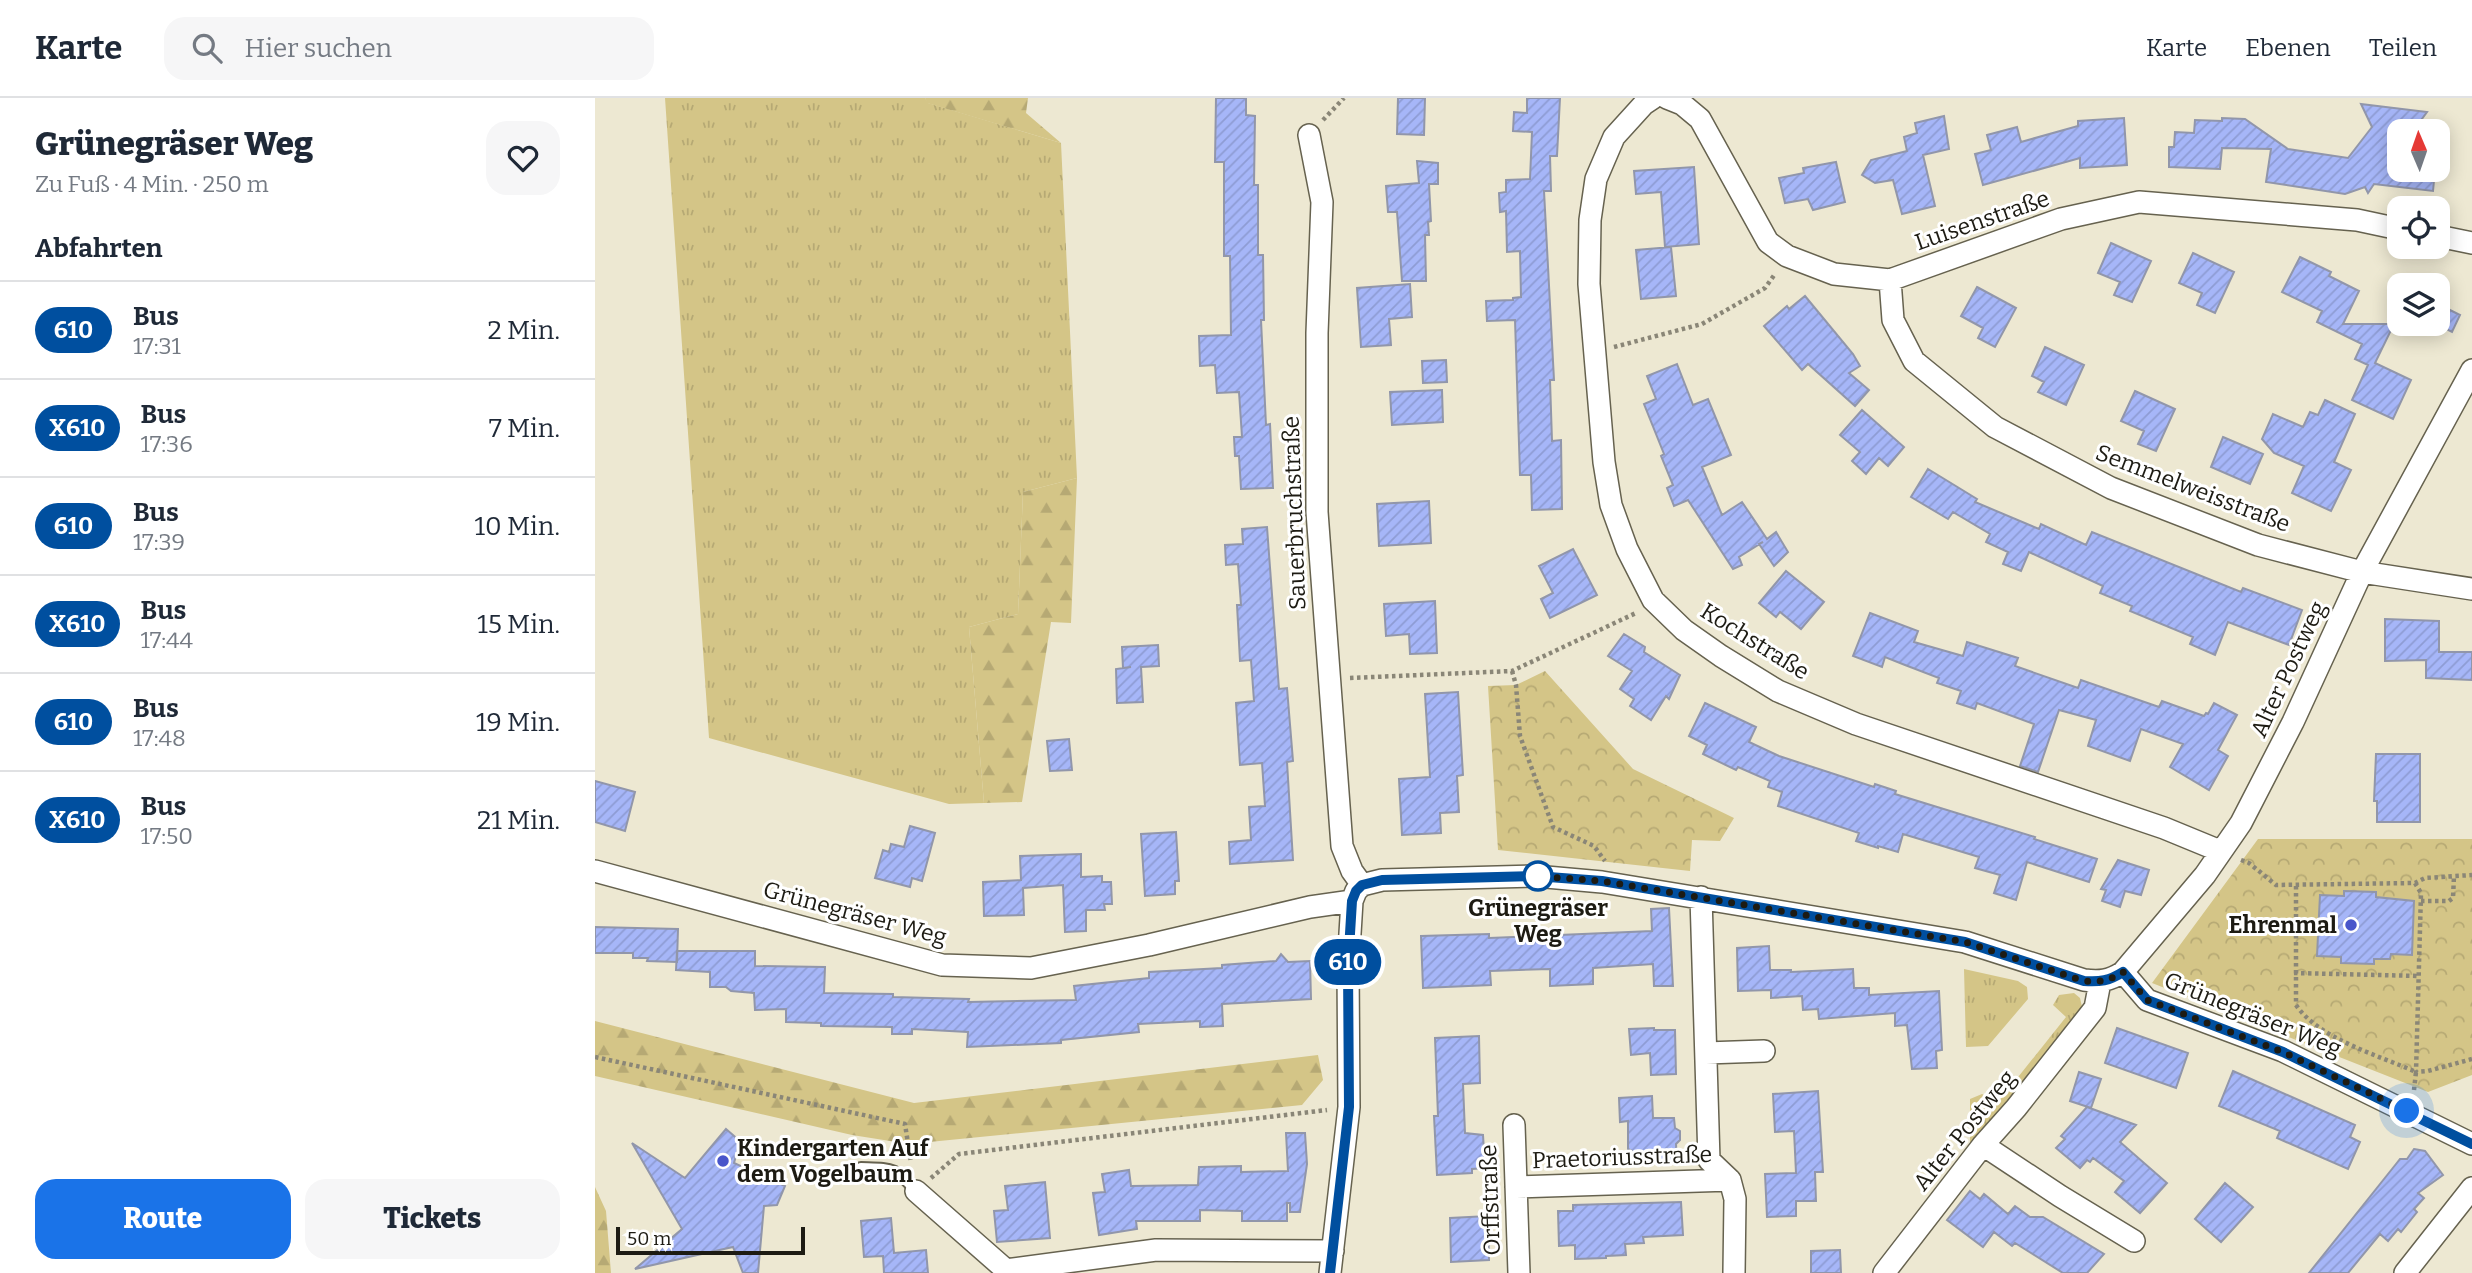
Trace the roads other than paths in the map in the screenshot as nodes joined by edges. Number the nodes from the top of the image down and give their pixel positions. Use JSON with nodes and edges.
{"nodes":[{"id":1,"x":1653,"y":98,"type":"edge"},
{"id":2,"x":1667,"y":98,"type":"edge"},
{"id":3,"x":1309,"y":135,"type":"road end"},
{"id":4,"x":2387,"y":226,"type":"edge"},
{"id":5,"x":2450,"y":238,"type":"edge"},
{"id":6,"x":2472,"y":243,"type":"edge"},
{"id":7,"x":1890,"y":280,"type":"junction"},
{"id":8,"x":2472,"y":370,"type":"edge"},
{"id":9,"x":2362,"y":572,"type":"junction"},
{"id":10,"x":2472,"y":589,"type":"edge"},
{"id":11,"x":2220,"y":851,"type":"junction"},
{"id":12,"x":595,"y":871,"type":"edge"},
{"id":13,"x":1357,"y":892,"type":"junction"},
{"id":14,"x":1702,"y":897,"type":"junction"},
{"id":15,"x":2123,"y":972,"type":"junction"},
{"id":16,"x":2100,"y":982,"type":"junction"},
{"id":17,"x":1764,"y":1051,"type":"dead end"},
{"id":18,"x":1706,"y":1053,"type":"junction"},
{"id":19,"x":1514,"y":1125,"type":"dead end"},
{"id":20,"x":1983,"y":1144,"type":"junction"},
{"id":21,"x":2472,"y":1144,"type":"edge"},
{"id":22,"x":861,"y":1168,"type":"dead end"},
{"id":23,"x":1730,"y":1180,"type":"junction"},
{"id":24,"x":1516,"y":1187,"type":"junction"},
{"id":25,"x":2472,"y":1188,"type":"edge"},
{"id":26,"x":916,"y":1191,"type":"joint"},
{"id":27,"x":2134,"y":1241,"type":"dead end"},
{"id":28,"x":1333,"y":1251,"type":"junction"},
{"id":29,"x":1006,"y":1272,"type":"edge"},
{"id":30,"x":1330,"y":1273,"type":"edge"},
{"id":31,"x":1519,"y":1273,"type":"edge"},
{"id":32,"x":1734,"y":1273,"type":"edge"},
{"id":33,"x":1884,"y":1273,"type":"edge"},
{"id":34,"x":2406,"y":1273,"type":"edge"}],
"edges":[{"from":1,"to":11,"type":"street","name":"Kochstraße"},
{"from":2,"to":7,"type":"street","name":"Luisenstraße"},
{"from":3,"to":13,"type":"street","name":"Sauerbruchstraße"},
{"from":4,"to":7,"type":"street","name":"Luisenstraße"},
{"from":5,"to":6,"type":"street"},
{"from":7,"to":9,"type":"street","name":"Semmelweisstraße"},
{"from":8,"to":9,"type":"street","name":"Alter Postweg"},
{"from":9,"to":10,"type":"street","name":"Semmelweisstraße"},
{"from":9,"to":11,"type":"street","name":"Alter Postweg"},
{"from":11,"to":15,"type":"street","name":"Alter Postweg"},
{"from":12,"to":13,"type":"street","name":"Grünegräser Weg"},
{"from":13,"to":14,"type":"street","name":"Grünegräser Weg"},
{"from":13,"to":28,"type":"street"},
{"from":14,"to":16,"type":"street","name":"Grünegräser Weg"},
{"from":14,"to":18,"type":"street","name":"Praetoriusstraße"},
{"from":15,"to":16,"type":"street"},
{"from":15,"to":21,"type":"street","name":"Grünegräser Weg"},
{"from":16,"to":20,"type":"street","name":"Alter Postweg"},
{"from":17,"to":18,"type":"street"},
{"from":18,"to":23,"type":"street","name":"Praetoriusstraße"},
{"from":19,"to":24,"type":"street","name":"Orffstraße"},
{"from":20,"to":27,"type":"street"},
{"from":20,"to":33,"type":"street","name":"Alter Postweg"},
{"from":22,"to":26,"type":"lane"},
{"from":23,"to":24,"type":"street","name":"Praetoriusstraße"},
{"from":23,"to":32,"type":"street","name":"Praetoriusstraße"},
{"from":24,"to":31,"type":"street","name":"Orffstraße"},
{"from":25,"to":34,"type":"street"},
{"from":26,"to":29,"type":"street"},
{"from":28,"to":29,"type":"street"},
{"from":28,"to":30,"type":"street"}]}
